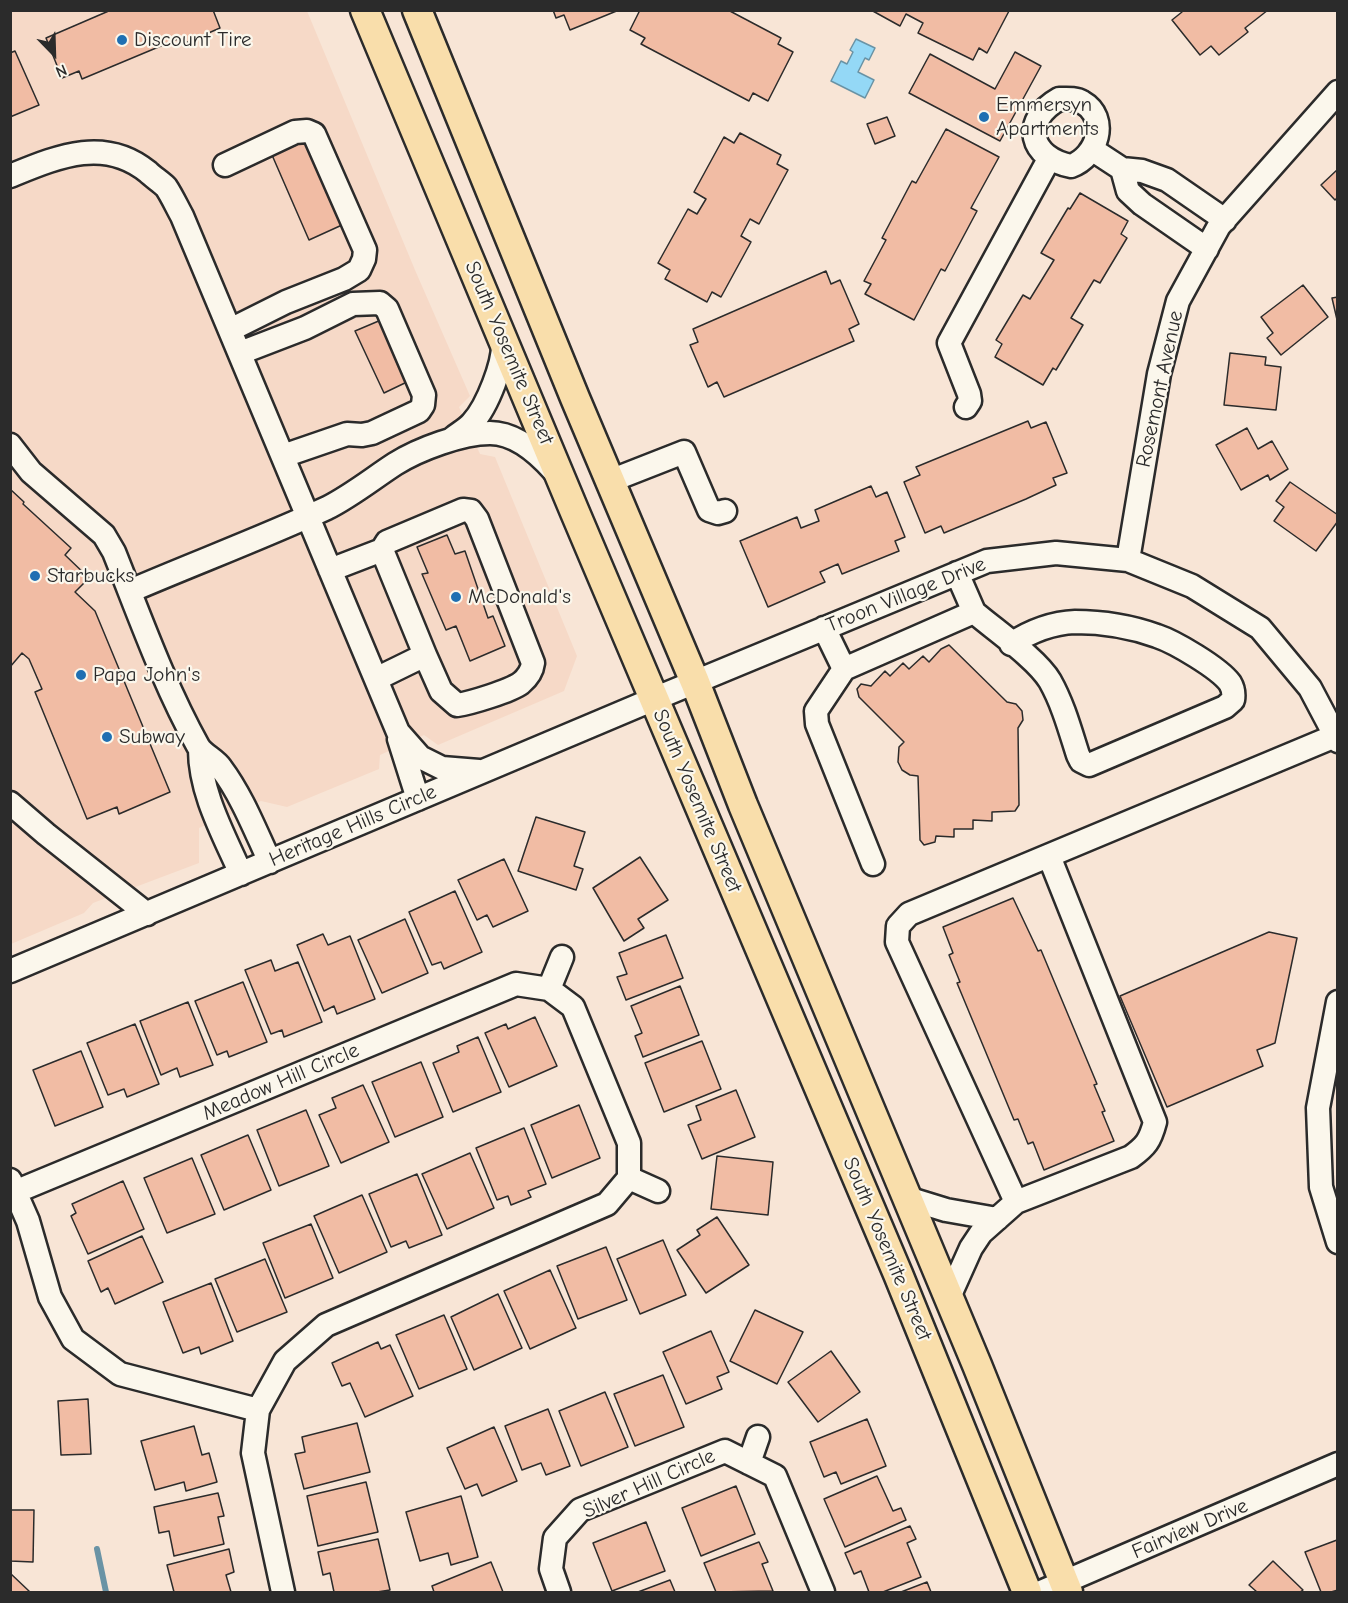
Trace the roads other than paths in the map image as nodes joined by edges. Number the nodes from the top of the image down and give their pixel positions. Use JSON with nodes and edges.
{"nodes":[{"id":1,"x":365,"y":10,"type":"edge"},
{"id":2,"x":417,"y":10,"type":"edge"},
{"id":3,"x":1338,"y":92,"type":"edge"},
{"id":4,"x":1093,"y":150,"type":"junction"},
{"id":5,"x":1049,"y":159,"type":"junction"},
{"id":6,"x":225,"y":165,"type":"dead end"},
{"id":7,"x":1122,"y":169,"type":"junction"},
{"id":8,"x":10,"y":176,"type":"edge"},
{"id":9,"x":1225,"y":220,"type":"junction"},
{"id":10,"x":1207,"y":249,"type":"junction"},
{"id":11,"x":230,"y":330,"type":"junction"},
{"id":12,"x":503,"y":340,"type":"junction"},
{"id":13,"x":240,"y":353,"type":"junction"},
{"id":14,"x":966,"y":407,"type":"dead end"},
{"id":15,"x":449,"y":440,"type":"junction"},
{"id":16,"x":10,"y":445,"type":"edge"},
{"id":17,"x":283,"y":456,"type":"junction"},
{"id":18,"x":562,"y":480,"type":"junction"},
{"id":19,"x":610,"y":481,"type":"junction"},
{"id":20,"x":725,"y":511,"type":"dead end"},
{"id":21,"x":308,"y":517,"type":"junction"},
{"id":22,"x":381,"y":550,"type":"junction"},
{"id":23,"x":1128,"y":560,"type":"junction"},
{"id":24,"x":330,"y":570,"type":"junction"},
{"id":25,"x":957,"y":573,"type":"junction"},
{"id":26,"x":130,"y":591,"type":"junction"},
{"id":27,"x":974,"y":612,"type":"junction"},
{"id":28,"x":824,"y":628,"type":"junction"},
{"id":29,"x":1011,"y":644,"type":"junction"},
{"id":30,"x":424,"y":655,"type":"junction"},
{"id":31,"x":844,"y":669,"type":"junction"},
{"id":32,"x":376,"y":679,"type":"junction"},
{"id":33,"x":695,"y":682,"type":"junction"},
{"id":34,"x":654,"y":699,"type":"junction"},
{"id":35,"x":398,"y":732,"type":"junction"},
{"id":36,"x":1336,"y":739,"type":"edge"},
{"id":37,"x":200,"y":750,"type":"junction"},
{"id":38,"x":484,"y":771,"type":"junction"},
{"id":39,"x":418,"y":799,"type":"junction"},
{"id":40,"x":10,"y":802,"type":"edge"},
{"id":41,"x":1049,"y":855,"type":"junction"},
{"id":42,"x":270,"y":862,"type":"junction"},
{"id":43,"x":873,"y":864,"type":"dead end"},
{"id":44,"x":241,"y":874,"type":"junction"},
{"id":45,"x":147,"y":914,"type":"junction"},
{"id":46,"x":562,"y":957,"type":"dead end"},
{"id":47,"x":10,"y":971,"type":"edge"},
{"id":48,"x":549,"y":988,"type":"junction"},
{"id":49,"x":1338,"y":1002,"type":"edge"},
{"id":50,"x":629,"y":1178,"type":"junction"},
{"id":51,"x":12,"y":1189,"type":"edge"},
{"id":52,"x":658,"y":1191,"type":"dead end"},
{"id":53,"x":908,"y":1198,"type":"junction"},
{"id":54,"x":1016,"y":1203,"type":"junction"},
{"id":55,"x":997,"y":1219,"type":"junction"},
{"id":56,"x":1338,"y":1242,"type":"edge"},
{"id":57,"x":949,"y":1297,"type":"junction"},
{"id":58,"x":258,"y":1410,"type":"junction"},
{"id":59,"x":758,"y":1437,"type":"dead end"},
{"id":60,"x":748,"y":1462,"type":"junction"},
{"id":61,"x":1338,"y":1464,"type":"edge"},
{"id":62,"x":1058,"y":1589,"type":"edge"},
{"id":63,"x":283,"y":1593,"type":"edge"},
{"id":64,"x":559,"y":1593,"type":"edge"},
{"id":65,"x":823,"y":1593,"type":"edge"},
{"id":66,"x":1027,"y":1593,"type":"edge"}],
"edges":[{"from":1,"to":12,"type":"main road","name":"South Yosemite Street"},
{"from":2,"to":19,"type":"main road","name":"South Yosemite Street"},
{"from":3,"to":9,"type":"street","name":"Rosemont Avenue"},
{"from":4,"to":5,"type":"street"},
{"from":4,"to":5,"type":"street"},
{"from":4,"to":7,"type":"street"},
{"from":5,"to":14,"type":"street"},
{"from":6,"to":11,"type":"street"},
{"from":7,"to":9,"type":"street"},
{"from":7,"to":10,"type":"street"},
{"from":8,"to":11,"type":"street"},
{"from":9,"to":10,"type":"street","name":"Rosemont Avenue"},
{"from":10,"to":23,"type":"street","name":"Rosemont Avenue"},
{"from":11,"to":13,"type":"street"},
{"from":12,"to":15,"type":"street"},
{"from":12,"to":18,"type":"main road","name":"South Yosemite Street"},
{"from":13,"to":17,"type":"street"},
{"from":13,"to":17,"type":"street"},
{"from":15,"to":18,"type":"street"},
{"from":15,"to":21,"type":"street"},
{"from":16,"to":26,"type":"street"},
{"from":17,"to":21,"type":"street"},
{"from":18,"to":34,"type":"main road","name":"South Yosemite Street"},
{"from":19,"to":20,"type":"street"},
{"from":19,"to":33,"type":"main road","name":"South Yosemite Street"},
{"from":21,"to":24,"type":"street"},
{"from":21,"to":26,"type":"street"},
{"from":22,"to":24,"type":"street"},
{"from":22,"to":30,"type":"street"},
{"from":22,"to":30,"type":"street"},
{"from":23,"to":25,"type":"street","name":"Troon Village Drive"},
{"from":23,"to":36,"type":"street","name":"Troon Village Drive"},
{"from":24,"to":32,"type":"street"},
{"from":25,"to":27,"type":"street"},
{"from":25,"to":28,"type":"street","name":"Troon Village Drive"},
{"from":26,"to":37,"type":"street"},
{"from":27,"to":29,"type":"street"},
{"from":27,"to":31,"type":"street"},
{"from":28,"to":31,"type":"street"},
{"from":28,"to":33,"type":"street","name":"Troon Village Drive"},
{"from":29,"to":29,"type":"street"},
{"from":30,"to":32,"type":"street"},
{"from":31,"to":43,"type":"street"},
{"from":32,"to":35,"type":"street"},
{"from":33,"to":34,"type":"street","name":"Heritage Hills Circle"},
{"from":33,"to":53,"type":"main road","name":"South Yosemite Street"},
{"from":34,"to":38,"type":"street","name":"Heritage Hills Circle"},
{"from":34,"to":66,"type":"main road","name":"South Yosemite Street"},
{"from":35,"to":38,"type":"street"},
{"from":35,"to":39,"type":"street"},
{"from":36,"to":41,"type":"street"},
{"from":37,"to":42,"type":"street"},
{"from":37,"to":44,"type":"street"},
{"from":38,"to":39,"type":"street","name":"Heritage Hills Circle"},
{"from":39,"to":42,"type":"street","name":"Heritage Hills Circle"},
{"from":40,"to":45,"type":"street"},
{"from":41,"to":54,"type":"street"},
{"from":41,"to":54,"type":"street"},
{"from":42,"to":44,"type":"street","name":"Heritage Hills Circle"},
{"from":44,"to":45,"type":"street","name":"Heritage Hills Circle"},
{"from":45,"to":47,"type":"street","name":"Heritage Hills Circle"},
{"from":46,"to":48,"type":"street"},
{"from":48,"to":50,"type":"street"},
{"from":48,"to":51,"type":"street","name":"Meadow Hill Circle"},
{"from":49,"to":56,"type":"street"},
{"from":50,"to":52,"type":"street"},
{"from":50,"to":58,"type":"street"},
{"from":51,"to":58,"type":"street"},
{"from":53,"to":55,"type":"street"},
{"from":53,"to":57,"type":"main road","name":"South Yosemite Street"},
{"from":54,"to":55,"type":"street"},
{"from":55,"to":57,"type":"street"},
{"from":57,"to":62,"type":"main road","name":"South Yosemite Street"},
{"from":58,"to":63,"type":"street"},
{"from":59,"to":60,"type":"street","name":"Silver Hill Circle"},
{"from":60,"to":64,"type":"street","name":"Silver Hill Circle"},
{"from":60,"to":65,"type":"street","name":"Silver Hill Circle"},
{"from":61,"to":62,"type":"street","name":"Fairview Drive"}]}
